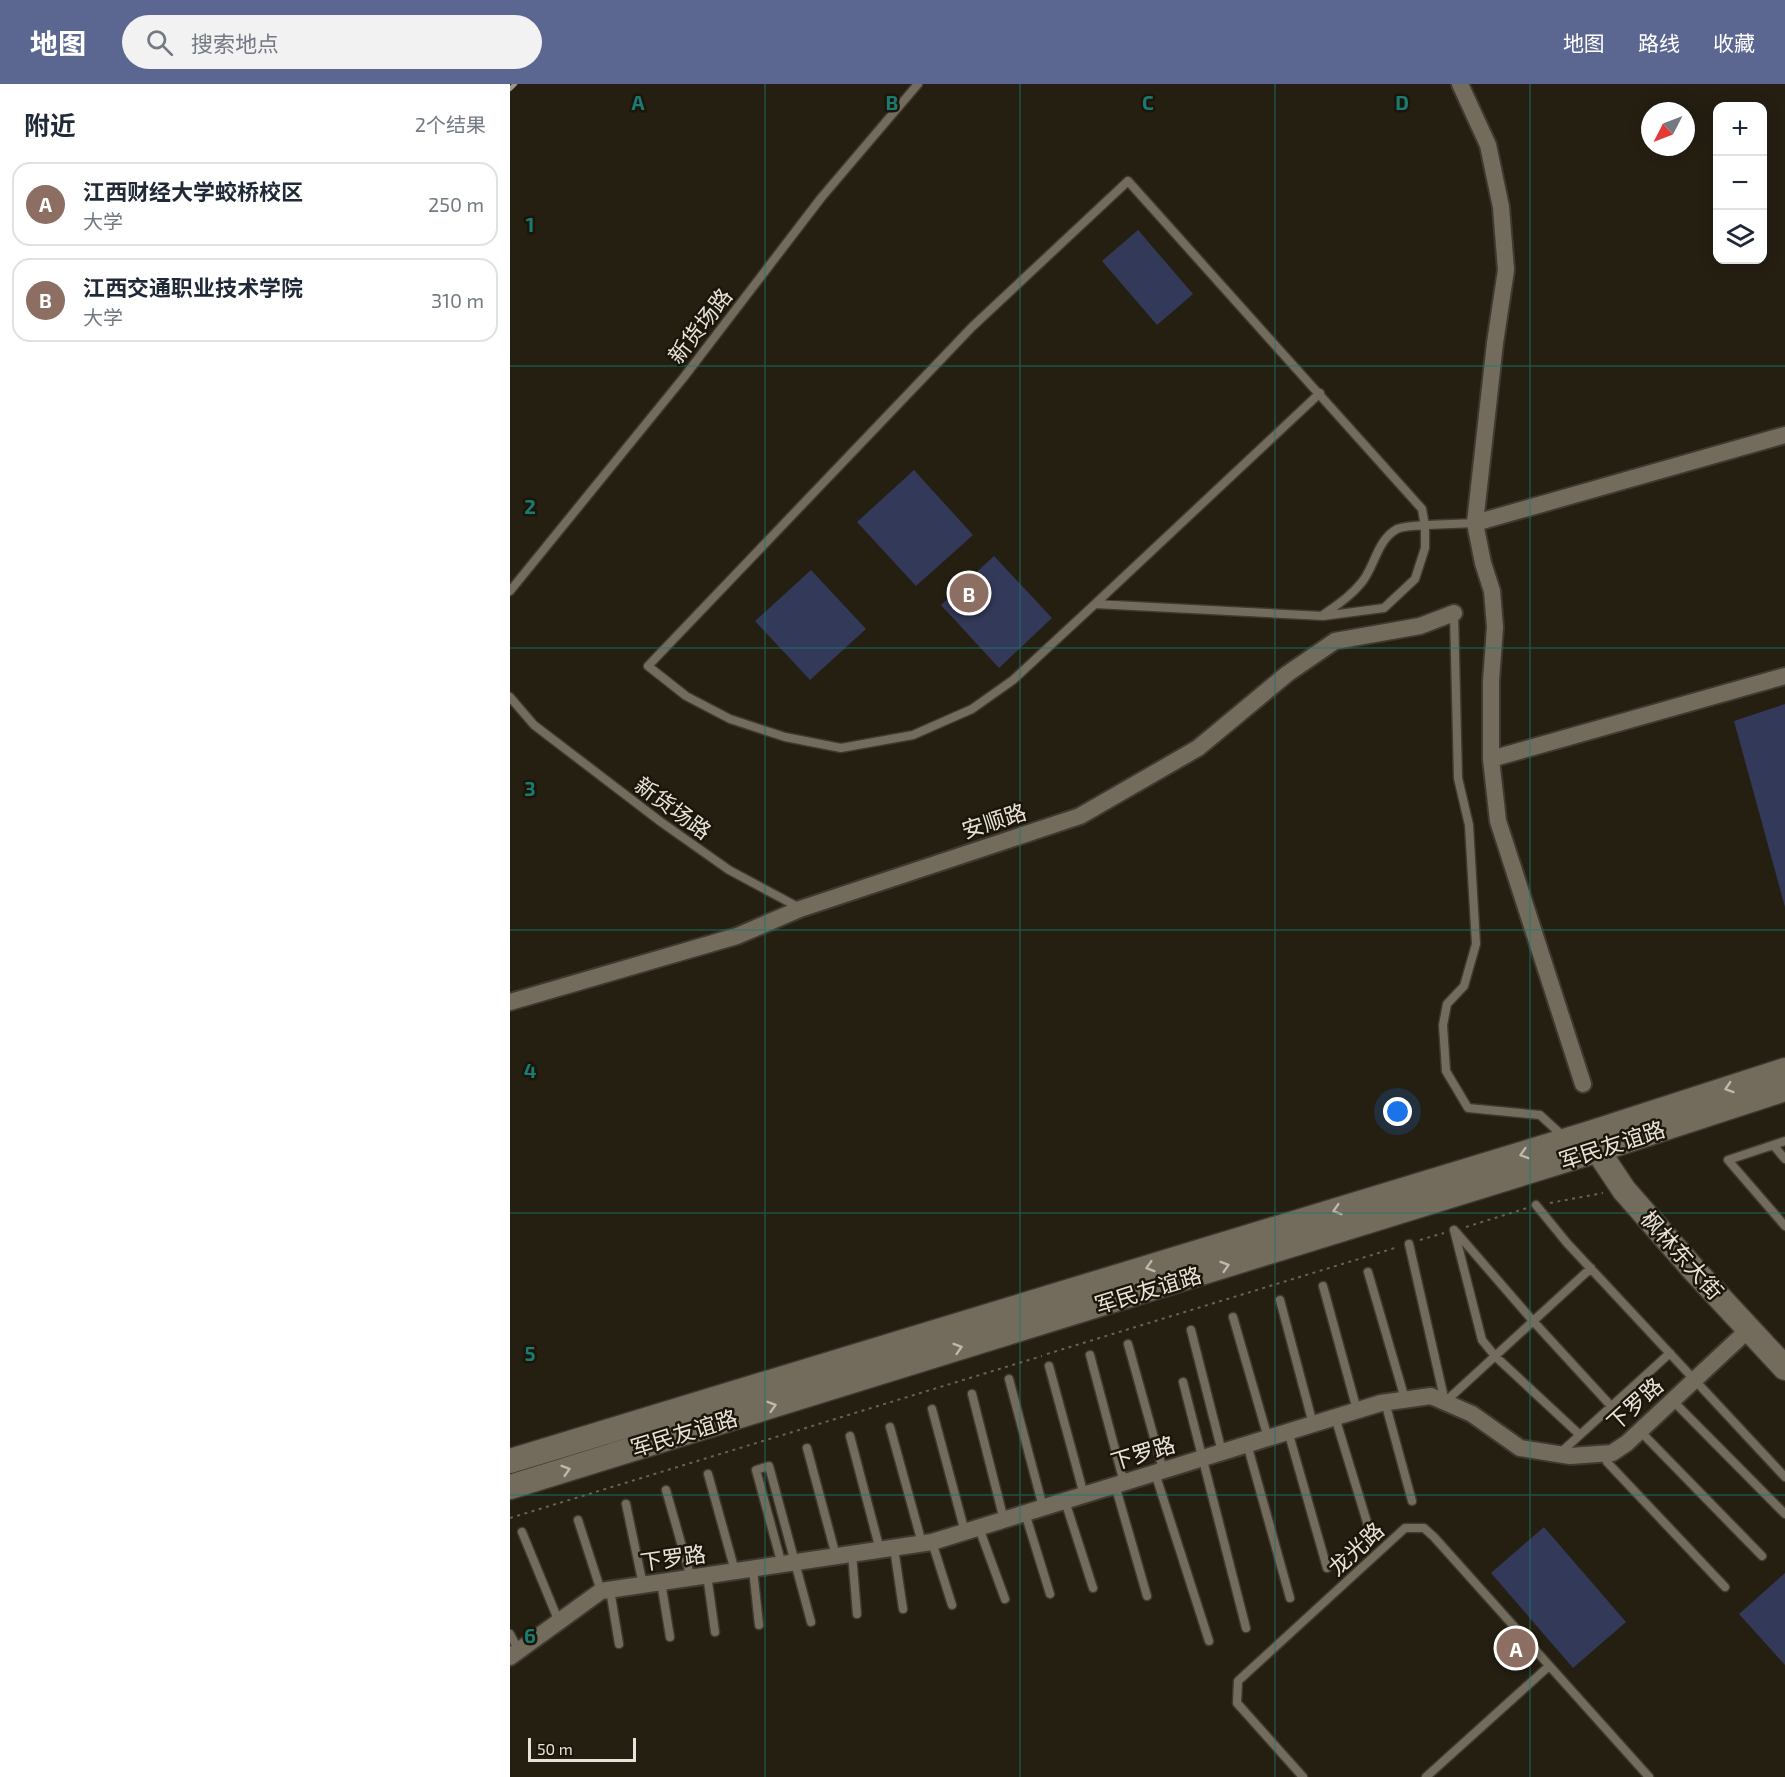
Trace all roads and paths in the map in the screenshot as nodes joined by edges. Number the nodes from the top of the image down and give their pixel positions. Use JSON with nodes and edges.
{"nodes":[{"id":1,"x":918,"y":84,"type":"edge"},
{"id":2,"x":1460,"y":84,"type":"edge"},
{"id":3,"x":1320,"y":393,"type":"junction"},
{"id":4,"x":1785,"y":435,"type":"edge"},
{"id":5,"x":1475,"y":524,"type":"junction"},
{"id":6,"x":1425,"y":526,"type":"junction"},
{"id":7,"x":510,"y":591,"type":"edge"},
{"id":8,"x":1095,"y":603,"type":"junction"},
{"id":9,"x":1454,"y":613,"type":"joint"},
{"id":10,"x":1323,"y":616,"type":"junction"},
{"id":11,"x":1785,"y":676,"type":"edge"},
{"id":12,"x":510,"y":697,"type":"edge"},
{"id":13,"x":1491,"y":759,"type":"junction"},
{"id":14,"x":800,"y":909,"type":"junction"},
{"id":15,"x":510,"y":1002,"type":"edge"},
{"id":16,"x":1785,"y":1070,"type":"edge"},
{"id":17,"x":1583,"y":1084,"type":"dead end"},
{"id":18,"x":1785,"y":1089,"type":"edge"},
{"id":19,"x":1593,"y":1140,"type":"junction"},
{"id":20,"x":1785,"y":1141,"type":"edge"},
{"id":21,"x":1774,"y":1146,"type":"junction"},
{"id":22,"x":1785,"y":1159,"type":"edge"},
{"id":23,"x":1624,"y":1190,"type":"junction"},
{"id":24,"x":1536,"y":1205,"type":"junction"},
{"id":25,"x":1785,"y":1226,"type":"edge"},
{"id":26,"x":1454,"y":1230,"type":"junction"},
{"id":27,"x":1409,"y":1244,"type":"junction"},
{"id":28,"x":1591,"y":1268,"type":"junction"},
{"id":29,"x":1368,"y":1272,"type":"dead end"},
{"id":30,"x":1323,"y":1286,"type":"dead end"},
{"id":31,"x":1280,"y":1300,"type":"dead end"},
{"id":32,"x":1233,"y":1317,"type":"dead end"},
{"id":33,"x":1533,"y":1321,"type":"junction"},
{"id":34,"x":1749,"y":1329,"type":"junction"},
{"id":35,"x":1191,"y":1330,"type":"dead end"},
{"id":36,"x":1128,"y":1344,"type":"dead end"},
{"id":37,"x":1785,"y":1352,"type":"edge"},
{"id":38,"x":1670,"y":1353,"type":"junction"},
{"id":39,"x":1090,"y":1355,"type":"dead end"},
{"id":40,"x":1495,"y":1356,"type":"junction"},
{"id":41,"x":1049,"y":1366,"type":"dead end"},
{"id":42,"x":1785,"y":1368,"type":"edge"},
{"id":43,"x":1009,"y":1379,"type":"dead end"},
{"id":44,"x":1695,"y":1380,"type":"junction"},
{"id":45,"x":1183,"y":1382,"type":"dead end"},
{"id":46,"x":972,"y":1394,"type":"dead end"},
{"id":47,"x":1405,"y":1400,"type":"junction"},
{"id":48,"x":1672,"y":1401,"type":"junction"},
{"id":49,"x":1385,"y":1402,"type":"junction"},
{"id":50,"x":1445,"y":1402,"type":"junction"},
{"id":51,"x":1611,"y":1406,"type":"junction"},
{"id":52,"x":932,"y":1409,"type":"dead end"},
{"id":53,"x":1357,"y":1410,"type":"junction"},
{"id":54,"x":1335,"y":1417,"type":"junction"},
{"id":55,"x":1313,"y":1424,"type":"junction"},
{"id":56,"x":890,"y":1426,"type":"dead end"},
{"id":57,"x":1288,"y":1431,"type":"junction"},
{"id":58,"x":1640,"y":1431,"type":"junction"},
{"id":59,"x":1580,"y":1435,"type":"junction"},
{"id":60,"x":850,"y":1436,"type":"dead end"},
{"id":61,"x":1268,"y":1438,"type":"junction"},
{"id":62,"x":1247,"y":1444,"type":"junction"},
{"id":63,"x":807,"y":1448,"type":"dead end"},
{"id":64,"x":1222,"y":1452,"type":"junction"},
{"id":65,"x":1612,"y":1453,"type":"junction"},
{"id":66,"x":1558,"y":1454,"type":"junction"},
{"id":67,"x":1203,"y":1458,"type":"junction"},
{"id":68,"x":510,"y":1461,"type":"edge"},
{"id":69,"x":1159,"y":1472,"type":"junction"},
{"id":70,"x":708,"y":1474,"type":"dead end"},
{"id":71,"x":1785,"y":1477,"type":"edge"},
{"id":72,"x":1119,"y":1484,"type":"junction"},
{"id":73,"x":510,"y":1487,"type":"edge"},
{"id":74,"x":666,"y":1490,"type":"dead end"},
{"id":75,"x":1084,"y":1495,"type":"junction"},
{"id":76,"x":1065,"y":1501,"type":"junction"},
{"id":77,"x":1412,"y":1501,"type":"dead end"},
{"id":78,"x":626,"y":1504,"type":"dead end"},
{"id":79,"x":1043,"y":1508,"type":"junction"},
{"id":80,"x":1025,"y":1513,"type":"junction"},
{"id":81,"x":1785,"y":1514,"type":"edge"},
{"id":82,"x":510,"y":1518,"type":"edge"},
{"id":83,"x":579,"y":1520,"type":"dead end"},
{"id":84,"x":1004,"y":1520,"type":"junction"},
{"id":85,"x":972,"y":1530,"type":"junction"},
{"id":86,"x":522,"y":1532,"type":"dead end"},
{"id":87,"x":1370,"y":1532,"type":"dead end"},
{"id":88,"x":927,"y":1543,"type":"junction"},
{"id":89,"x":887,"y":1549,"type":"junction"},
{"id":90,"x":844,"y":1555,"type":"junction"},
{"id":91,"x":1762,"y":1556,"type":"dead end"},
{"id":92,"x":788,"y":1564,"type":"junction"},
{"id":93,"x":1328,"y":1568,"type":"dead end"},
{"id":94,"x":753,"y":1569,"type":"junction"},
{"id":95,"x":735,"y":1571,"type":"junction"},
{"id":96,"x":699,"y":1577,"type":"junction"},
{"id":97,"x":662,"y":1582,"type":"junction"},
{"id":98,"x":644,"y":1585,"type":"junction"},
{"id":99,"x":1725,"y":1587,"type":"dead end"},
{"id":100,"x":1093,"y":1588,"type":"dead end"},
{"id":101,"x":606,"y":1590,"type":"junction"},
{"id":102,"x":1050,"y":1594,"type":"dead end"},
{"id":103,"x":1147,"y":1596,"type":"dead end"},
{"id":104,"x":1290,"y":1598,"type":"dead end"},
{"id":105,"x":1005,"y":1599,"type":"dead end"},
{"id":106,"x":952,"y":1605,"type":"dead end"},
{"id":107,"x":903,"y":1609,"type":"dead end"},
{"id":108,"x":857,"y":1614,"type":"dead end"},
{"id":109,"x":559,"y":1622,"type":"junction"},
{"id":110,"x":811,"y":1622,"type":"dead end"},
{"id":111,"x":759,"y":1624,"type":"dead end"},
{"id":112,"x":1246,"y":1628,"type":"dead end"},
{"id":113,"x":715,"y":1632,"type":"dead end"},
{"id":114,"x":510,"y":1634,"type":"edge"},
{"id":115,"x":670,"y":1637,"type":"dead end"},
{"id":116,"x":1209,"y":1641,"type":"dead end"},
{"id":117,"x":619,"y":1644,"type":"dead end"},
{"id":118,"x":515,"y":1654,"type":"edge"},
{"id":119,"x":1549,"y":1666,"type":"junction"},
{"id":120,"x":1303,"y":1777,"type":"edge"},
{"id":121,"x":1426,"y":1777,"type":"edge"},
{"id":122,"x":1649,"y":1777,"type":"edge"}],
"edges":[{"from":1,"to":7,"type":"lane","name":"新货场路"},
{"from":2,"to":5,"type":"street"},
{"from":3,"to":6,"type":"lane"},
{"from":3,"to":8,"type":"lane"},
{"from":3,"to":8,"type":"lane"},
{"from":4,"to":5,"type":"street"},
{"from":5,"to":6,"type":"lane"},
{"from":5,"to":13,"type":"street"},
{"from":6,"to":10,"type":"lane"},
{"from":6,"to":10,"type":"lane"},
{"from":8,"to":10,"type":"lane"},
{"from":9,"to":14,"type":"street","name":"安顺路"},
{"from":9,"to":19,"type":"lane"},
{"from":11,"to":13,"type":"street"},
{"from":12,"to":14,"type":"lane","name":"新货场路"},
{"from":13,"to":17,"type":"street"},
{"from":14,"to":15,"type":"street","name":"安顺路"},
{"from":16,"to":19,"type":"street","name":"军民友谊路","one_way":true},
{"from":18,"to":19,"type":"street","name":"军民友谊路"},
{"from":19,"to":23,"type":"street","name":"枫林东大街"},
{"from":19,"to":37,"type":"street","name":"枫林东大街"},
{"from":19,"to":68,"type":"street","name":"军民友谊路","one_way":true},
{"from":73,"to":19,"type":"street","name":"军民友谊路","one_way":true},
{"from":20,"to":21,"type":"lane"},
{"from":21,"to":22,"type":"lane"},
{"from":21,"to":25,"type":"lane"},
{"from":23,"to":24,"type":"path"},
{"from":23,"to":34,"type":"street","name":"枫林东大街"},
{"from":24,"to":26,"type":"path"},
{"from":24,"to":28,"type":"lane"},
{"from":26,"to":27,"type":"path"},
{"from":26,"to":33,"type":"lane"},
{"from":26,"to":40,"type":"lane"},
{"from":27,"to":50,"type":"lane"},
{"from":27,"to":82,"type":"path"},
{"from":28,"to":33,"type":"lane"},
{"from":28,"to":38,"type":"lane"},
{"from":29,"to":47,"type":"lane"},
{"from":30,"to":53,"type":"lane"},
{"from":31,"to":55,"type":"lane"},
{"from":32,"to":61,"type":"lane"},
{"from":33,"to":40,"type":"lane"},
{"from":33,"to":51,"type":"lane"},
{"from":34,"to":42,"type":"street","name":"枫林东大街"},
{"from":34,"to":44,"type":"street","name":"下罗路"},
{"from":35,"to":64,"type":"lane"},
{"from":36,"to":69,"type":"lane"},
{"from":38,"to":44,"type":"lane"},
{"from":38,"to":51,"type":"lane"},
{"from":39,"to":72,"type":"lane"},
{"from":40,"to":50,"type":"lane"},
{"from":40,"to":59,"type":"lane"},
{"from":41,"to":75,"type":"lane"},
{"from":43,"to":79,"type":"lane"},
{"from":44,"to":48,"type":"street","name":"下罗路"},
{"from":44,"to":71,"type":"lane"},
{"from":45,"to":67,"type":"lane"},
{"from":46,"to":84,"type":"lane"},
{"from":47,"to":49,"type":"street","name":"下罗路"},
{"from":47,"to":50,"type":"street","name":"下罗路"},
{"from":48,"to":58,"type":"street","name":"下罗路"},
{"from":48,"to":81,"type":"lane"},
{"from":49,"to":53,"type":"street","name":"下罗路"},
{"from":49,"to":77,"type":"lane"},
{"from":50,"to":66,"type":"street","name":"下罗路"},
{"from":51,"to":59,"type":"lane"},
{"from":52,"to":85,"type":"lane"},
{"from":53,"to":54,"type":"street","name":"下罗路"},
{"from":54,"to":55,"type":"street","name":"下罗路"},
{"from":54,"to":87,"type":"lane"},
{"from":55,"to":57,"type":"street","name":"下罗路"},
{"from":56,"to":88,"type":"lane"},
{"from":57,"to":61,"type":"street","name":"下罗路"},
{"from":57,"to":93,"type":"lane"},
{"from":58,"to":65,"type":"street","name":"下罗路"},
{"from":58,"to":91,"type":"lane"},
{"from":59,"to":66,"type":"lane"},
{"from":60,"to":89,"type":"lane"},
{"from":61,"to":62,"type":"street","name":"下罗路"},
{"from":62,"to":64,"type":"street","name":"下罗路"},
{"from":62,"to":104,"type":"lane"},
{"from":63,"to":90,"type":"lane"},
{"from":64,"to":67,"type":"street","name":"下罗路"},
{"from":65,"to":66,"type":"street","name":"下罗路"},
{"from":65,"to":99,"type":"lane"},
{"from":67,"to":69,"type":"street","name":"下罗路"},
{"from":67,"to":112,"type":"lane"},
{"from":69,"to":72,"type":"street","name":"下罗路"},
{"from":69,"to":116,"type":"lane"},
{"from":70,"to":95,"type":"lane"},
{"from":72,"to":75,"type":"street","name":"下罗路"},
{"from":72,"to":103,"type":"lane"},
{"from":74,"to":96,"type":"lane"},
{"from":75,"to":76,"type":"street","name":"下罗路"},
{"from":76,"to":79,"type":"street","name":"下罗路"},
{"from":76,"to":100,"type":"lane"},
{"from":78,"to":98,"type":"lane"},
{"from":79,"to":80,"type":"street","name":"下罗路"},
{"from":80,"to":84,"type":"street","name":"下罗路"},
{"from":80,"to":102,"type":"lane"},
{"from":83,"to":101,"type":"lane"},
{"from":84,"to":85,"type":"street","name":"下罗路"},
{"from":85,"to":88,"type":"street","name":"下罗路"},
{"from":85,"to":105,"type":"lane"},
{"from":86,"to":109,"type":"lane"},
{"from":88,"to":89,"type":"street","name":"下罗路"},
{"from":88,"to":106,"type":"lane"},
{"from":89,"to":90,"type":"street","name":"下罗路"},
{"from":89,"to":107,"type":"lane"},
{"from":90,"to":92,"type":"street","name":"下罗路"},
{"from":90,"to":108,"type":"lane"},
{"from":92,"to":92,"type":"lane"},
{"from":92,"to":94,"type":"street","name":"下罗路"},
{"from":92,"to":110,"type":"lane"},
{"from":94,"to":95,"type":"street","name":"下罗路"},
{"from":94,"to":111,"type":"lane"},
{"from":95,"to":96,"type":"street","name":"下罗路"},
{"from":96,"to":97,"type":"street","name":"下罗路"},
{"from":96,"to":113,"type":"lane"},
{"from":97,"to":98,"type":"street","name":"下罗路"},
{"from":97,"to":115,"type":"lane"},
{"from":98,"to":101,"type":"street","name":"下罗路"},
{"from":101,"to":109,"type":"street","name":"下罗路"},
{"from":101,"to":117,"type":"lane"},
{"from":109,"to":118,"type":"street","name":"下罗路"},
{"from":114,"to":118,"type":"lane"},
{"from":119,"to":120,"type":"lane","name":"龙光路"},
{"from":119,"to":121,"type":"lane"},
{"from":119,"to":122,"type":"lane","name":"龙光路"}]}
